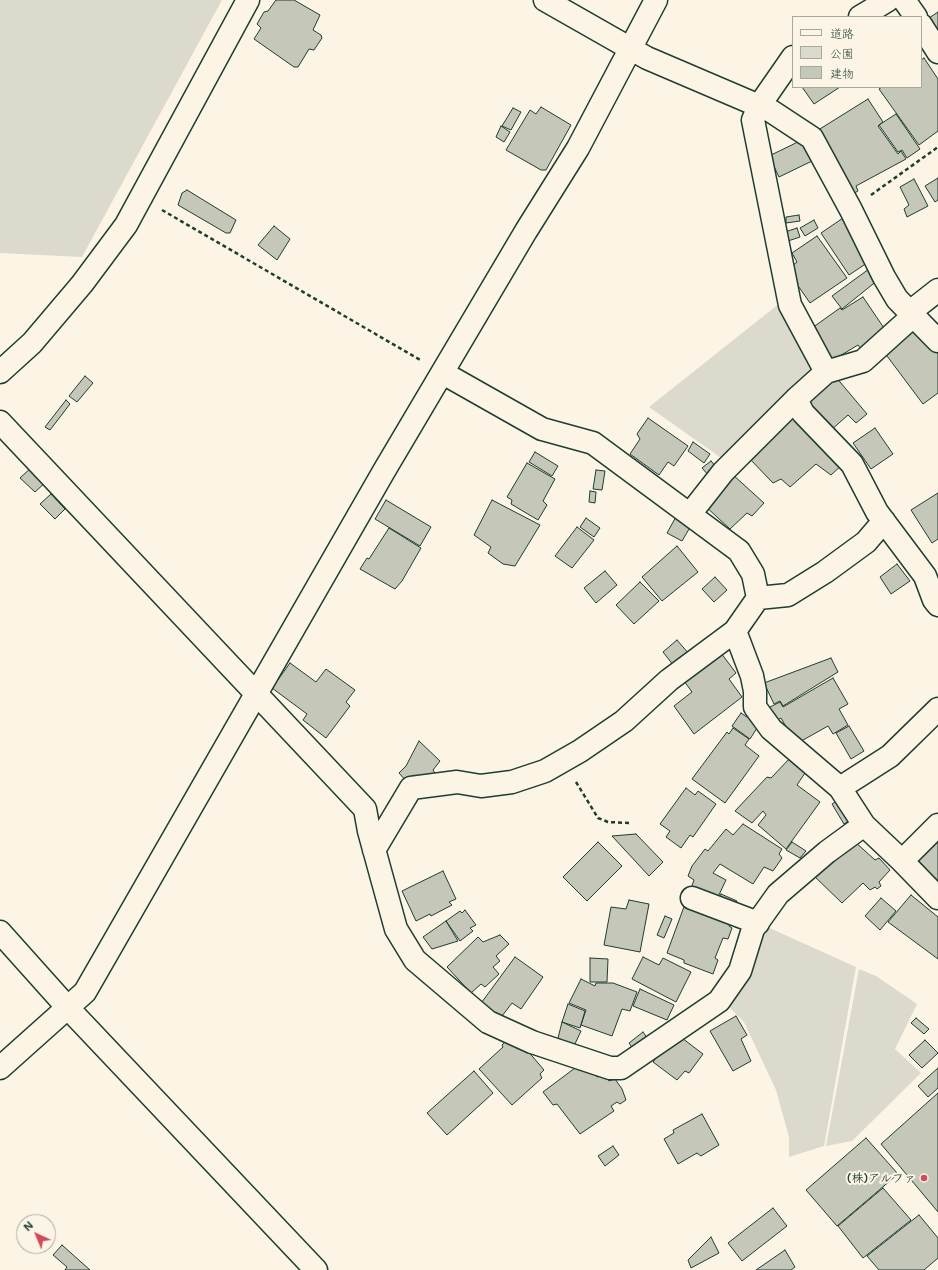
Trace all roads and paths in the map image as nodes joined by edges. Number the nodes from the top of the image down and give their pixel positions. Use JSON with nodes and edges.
{"nodes":[{"id":1,"x":248,"y":0,"type":"edge"},
{"id":2,"x":545,"y":0,"type":"edge"},
{"id":3,"x":656,"y":0,"type":"edge"},
{"id":4,"x":888,"y":0,"type":"edge"},
{"id":5,"x":904,"y":0,"type":"edge"},
{"id":6,"x":862,"y":16,"type":"edge"},
{"id":7,"x":915,"y":16,"type":"edge"},
{"id":8,"x":922,"y":27,"type":"edge"},
{"id":9,"x":630,"y":48,"type":"junction"},
{"id":10,"x":938,"y":52,"type":"edge"},
{"id":11,"x":792,"y":58,"type":"edge"},
{"id":12,"x":759,"y":106,"type":"junction"},
{"id":13,"x":938,"y":147,"type":"edge"},
{"id":14,"x":141,"y":198,"type":"junction"},
{"id":15,"x":851,"y":210,"type":"junction"},
{"id":16,"x":938,"y":290,"type":"edge"},
{"id":17,"x":912,"y":314,"type":"junction"},
{"id":18,"x":938,"y":341,"type":"edge"},
{"id":19,"x":0,"y":372,"type":"edge"},
{"id":20,"x":826,"y":372,"type":"junction"},
{"id":21,"x":443,"y":373,"type":"junction"},
{"id":22,"x":796,"y":399,"type":"junction"},
{"id":23,"x":0,"y":422,"type":"edge"},
{"id":24,"x":690,"y":514,"type":"junction"},
{"id":25,"x":884,"y":521,"type":"junction"},
{"id":26,"x":758,"y":598,"type":"junction"},
{"id":27,"x":938,"y":605,"type":"edge"},
{"id":28,"x":735,"y":631,"type":"junction"},
{"id":29,"x":256,"y":693,"type":"junction"},
{"id":30,"x":938,"y":709,"type":"edge"},
{"id":31,"x":563,"y":761,"type":"junction"},
{"id":32,"x":840,"y":788,"type":"junction"},
{"id":33,"x":629,"y":823,"type":"dead end"},
{"id":34,"x":864,"y":825,"type":"junction"},
{"id":35,"x":938,"y":825,"type":"edge"},
{"id":36,"x":374,"y":850,"type":"junction"},
{"id":37,"x":902,"y":861,"type":"junction"},
{"id":38,"x":692,"y":898,"type":"dead end"},
{"id":39,"x":938,"y":898,"type":"edge"},
{"id":40,"x":758,"y":923,"type":"junction"},
{"id":41,"x":0,"y":932,"type":"edge"},
{"id":42,"x":68,"y":1008,"type":"junction"},
{"id":43,"x":0,"y":1068,"type":"edge"},
{"id":44,"x":316,"y":1270,"type":"edge"}],
"edges":[{"from":1,"to":14,"type":"street"},
{"from":2,"to":9,"type":"street"},
{"from":3,"to":9,"type":"street"},
{"from":4,"to":6,"type":"street"},
{"from":5,"to":7,"type":"street"},
{"from":8,"to":10,"type":"street"},
{"from":9,"to":12,"type":"street"},
{"from":9,"to":21,"type":"street"},
{"from":11,"to":12,"type":"street"},
{"from":12,"to":15,"type":"street"},
{"from":12,"to":20,"type":"street"},
{"from":13,"to":15,"type":"path"},
{"from":14,"to":19,"type":"street"},
{"from":14,"to":21,"type":"path"},
{"from":15,"to":17,"type":"street"},
{"from":16,"to":17,"type":"street"},
{"from":17,"to":18,"type":"street"},
{"from":17,"to":20,"type":"street"},
{"from":20,"to":22,"type":"street"},
{"from":21,"to":24,"type":"street"},
{"from":21,"to":29,"type":"street"},
{"from":22,"to":24,"type":"street"},
{"from":22,"to":25,"type":"street"},
{"from":23,"to":29,"type":"street"},
{"from":24,"to":26,"type":"street"},
{"from":25,"to":26,"type":"street"},
{"from":25,"to":27,"type":"street"},
{"from":26,"to":28,"type":"street"},
{"from":28,"to":31,"type":"street"},
{"from":28,"to":32,"type":"street"},
{"from":29,"to":36,"type":"street"},
{"from":29,"to":42,"type":"street"},
{"from":30,"to":32,"type":"street"},
{"from":31,"to":33,"type":"path"},
{"from":31,"to":36,"type":"street"},
{"from":32,"to":34,"type":"street"},
{"from":34,"to":37,"type":"street"},
{"from":34,"to":40,"type":"street"},
{"from":35,"to":37,"type":"street"},
{"from":36,"to":40,"type":"street"},
{"from":37,"to":39,"type":"street"},
{"from":38,"to":40,"type":"street"},
{"from":41,"to":42,"type":"street"},
{"from":42,"to":43,"type":"street"},
{"from":42,"to":44,"type":"street"}]}
